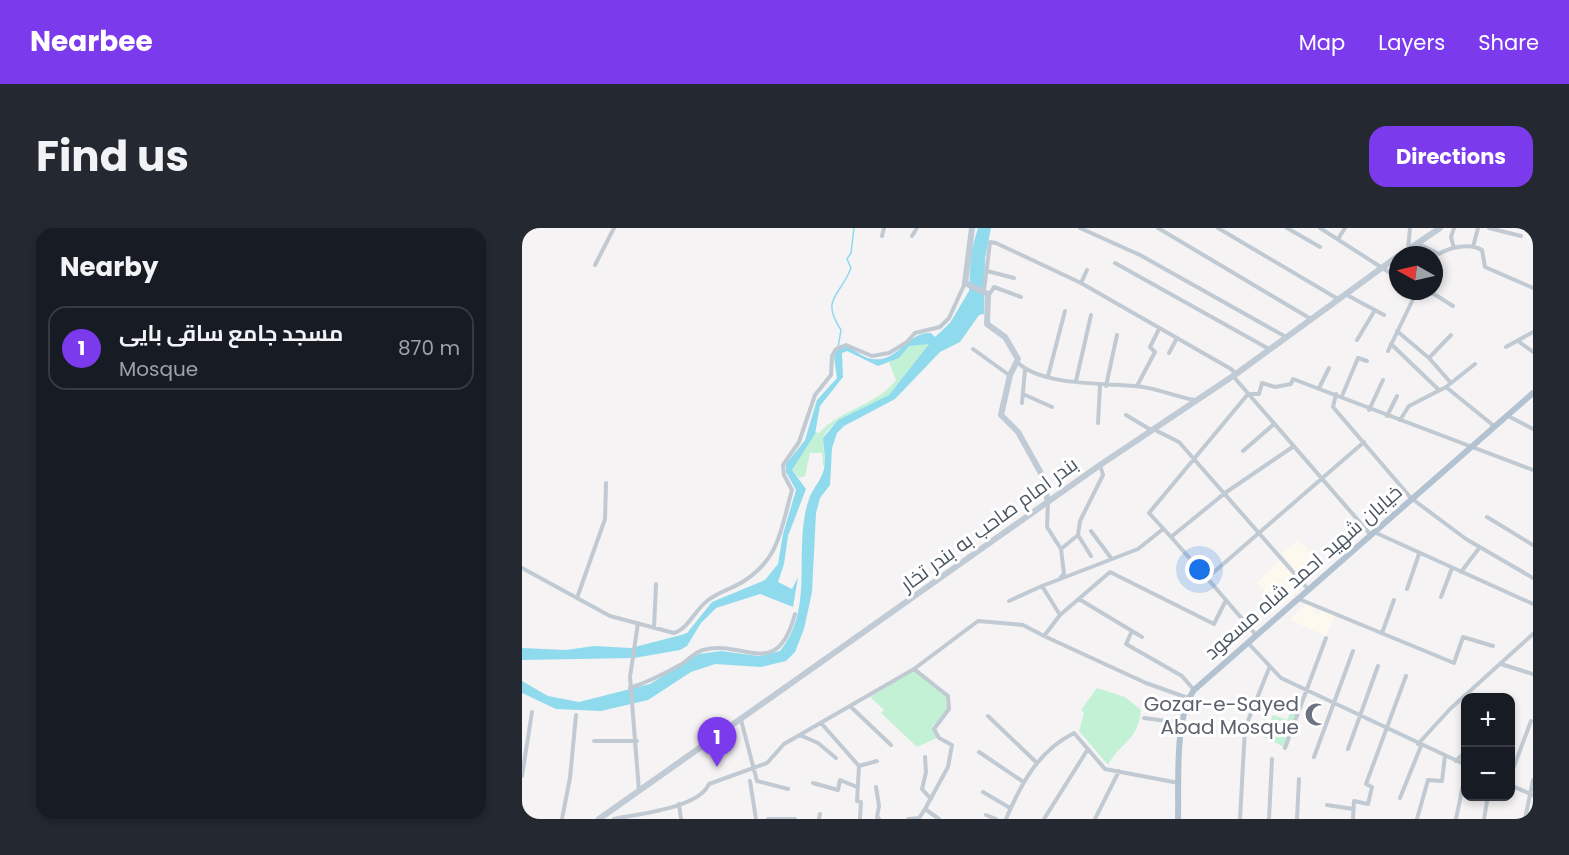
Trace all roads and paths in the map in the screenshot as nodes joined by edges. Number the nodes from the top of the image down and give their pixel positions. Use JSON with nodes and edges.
{"nodes":[{"id":1,"x":614,"y":228,"type":"edge"},
{"id":2,"x":884,"y":228,"type":"edge"},
{"id":3,"x":917,"y":228,"type":"edge"},
{"id":4,"x":972,"y":228,"type":"edge"},
{"id":5,"x":1080,"y":228,"type":"edge"},
{"id":6,"x":1158,"y":228,"type":"edge"},
{"id":7,"x":1218,"y":228,"type":"edge"},
{"id":8,"x":1287,"y":228,"type":"edge"},
{"id":9,"x":1320,"y":228,"type":"edge"},
{"id":10,"x":1345,"y":228,"type":"edge"},
{"id":11,"x":1410,"y":228,"type":"edge"},
{"id":12,"x":1440,"y":228,"type":"edge"},
{"id":13,"x":1454,"y":228,"type":"edge"},
{"id":14,"x":1478,"y":228,"type":"edge"},
{"id":15,"x":1490,"y":228,"type":"edge"},
{"id":16,"x":1329,"y":230,"type":"edge"},
{"id":17,"x":882,"y":236,"type":"dead end"},
{"id":18,"x":912,"y":236,"type":"dead end"},
{"id":19,"x":1521,"y":236,"type":"dead end"},
{"id":20,"x":1338,"y":239,"type":"junction"},
{"id":21,"x":1417,"y":243,"type":"junction"},
{"id":22,"x":1408,"y":246,"type":"edge"},
{"id":23,"x":1412,"y":246,"type":"edge"},
{"id":24,"x":1320,"y":247,"type":"dead end"},
{"id":25,"x":1473,"y":247,"type":"junction"},
{"id":26,"x":1454,"y":248,"type":"junction"},
{"id":27,"x":1114,"y":263,"type":"dead end"},
{"id":28,"x":1389,"y":264,"type":"edge"},
{"id":29,"x":595,"y":265,"type":"dead end"},
{"id":30,"x":1382,"y":269,"type":"junction"},
{"id":31,"x":1087,"y":270,"type":"dead end"},
{"id":32,"x":987,"y":271,"type":"junction"},
{"id":33,"x":1389,"y":273,"type":"edge"},
{"id":34,"x":1014,"y":278,"type":"dead end"},
{"id":35,"x":967,"y":284,"type":"junction"},
{"id":36,"x":1081,"y":284,"type":"junction"},
{"id":37,"x":1533,"y":288,"type":"edge"},
{"id":38,"x":986,"y":292,"type":"junction"},
{"id":39,"x":1347,"y":295,"type":"junction"},
{"id":40,"x":1021,"y":297,"type":"dead end"},
{"id":41,"x":1338,"y":300,"type":"junction"},
{"id":42,"x":1412,"y":300,"type":"edge"},
{"id":43,"x":1443,"y":300,"type":"edge"},
{"id":44,"x":1453,"y":306,"type":"dead end"},
{"id":45,"x":1375,"y":310,"type":"junction"},
{"id":46,"x":1065,"y":311,"type":"dead end"},
{"id":47,"x":1090,"y":315,"type":"dead end"},
{"id":48,"x":1384,"y":315,"type":"dead end"},
{"id":49,"x":1311,"y":319,"type":"junction"},
{"id":50,"x":1159,"y":329,"type":"junction"},
{"id":51,"x":1397,"y":331,"type":"junction"},
{"id":52,"x":1533,"y":332,"type":"edge"},
{"id":53,"x":1117,"y":335,"type":"dead end"},
{"id":54,"x":1451,"y":335,"type":"dead end"},
{"id":55,"x":1286,"y":337,"type":"junction"},
{"id":56,"x":1178,"y":338,"type":"junction"},
{"id":57,"x":1357,"y":340,"type":"dead end"},
{"id":58,"x":1518,"y":340,"type":"junction"},
{"id":59,"x":1391,"y":344,"type":"junction"},
{"id":60,"x":1506,"y":347,"type":"dead end"},
{"id":61,"x":973,"y":349,"type":"dead end"},
{"id":62,"x":1270,"y":349,"type":"junction"},
{"id":63,"x":1388,"y":351,"type":"dead end"},
{"id":64,"x":1533,"y":352,"type":"edge"},
{"id":65,"x":1169,"y":353,"type":"dead end"},
{"id":66,"x":1429,"y":358,"type":"junction"},
{"id":67,"x":1017,"y":362,"type":"junction"},
{"id":68,"x":1367,"y":362,"type":"dead end"},
{"id":69,"x":1475,"y":364,"type":"dead end"},
{"id":70,"x":1329,"y":368,"type":"dead end"},
{"id":71,"x":1025,"y":370,"type":"junction"},
{"id":72,"x":1010,"y":375,"type":"junction"},
{"id":73,"x":1235,"y":375,"type":"junction"},
{"id":74,"x":1048,"y":376,"type":"junction"},
{"id":75,"x":1383,"y":380,"type":"dead end"},
{"id":76,"x":1076,"y":381,"type":"junction"},
{"id":77,"x":1451,"y":383,"type":"junction"},
{"id":78,"x":1100,"y":386,"type":"junction"},
{"id":79,"x":1106,"y":386,"type":"junction"},
{"id":80,"x":1137,"y":386,"type":"junction"},
{"id":81,"x":1446,"y":387,"type":"junction"},
{"id":82,"x":1319,"y":388,"type":"junction"},
{"id":83,"x":1439,"y":390,"type":"junction"},
{"id":84,"x":1023,"y":393,"type":"junction"},
{"id":85,"x":1533,"y":393,"type":"edge"},
{"id":86,"x":1248,"y":394,"type":"junction"},
{"id":87,"x":1336,"y":394,"type":"junction"},
{"id":88,"x":1342,"y":396,"type":"junction"},
{"id":89,"x":1397,"y":396,"type":"dead end"},
{"id":90,"x":1195,"y":400,"type":"junction"},
{"id":91,"x":1022,"y":403,"type":"dead end"},
{"id":92,"x":1052,"y":408,"type":"dead end"},
{"id":93,"x":1369,"y":410,"type":"junction"},
{"id":94,"x":1126,"y":415,"type":"dead end"},
{"id":95,"x":1387,"y":416,"type":"junction"},
{"id":96,"x":1507,"y":416,"type":"junction"},
{"id":97,"x":1400,"y":420,"type":"junction"},
{"id":98,"x":1098,"y":423,"type":"dead end"},
{"id":99,"x":1274,"y":424,"type":"junction"},
{"id":100,"x":1494,"y":426,"type":"junction"},
{"id":101,"x":1533,"y":429,"type":"edge"},
{"id":102,"x":1153,"y":430,"type":"junction"},
{"id":103,"x":1364,"y":442,"type":"junction"},
{"id":104,"x":1294,"y":446,"type":"junction"},
{"id":105,"x":1471,"y":446,"type":"junction"},
{"id":106,"x":1243,"y":451,"type":"dead end"},
{"id":107,"x":1193,"y":458,"type":"junction"},
{"id":108,"x":1100,"y":465,"type":"junction"},
{"id":109,"x":1533,"y":470,"type":"edge"},
{"id":110,"x":1321,"y":478,"type":"junction"},
{"id":111,"x":606,"y":483,"type":"dead end"},
{"id":112,"x":1226,"y":493,"type":"junction"},
{"id":113,"x":1412,"y":498,"type":"junction"},
{"id":114,"x":1048,"y":502,"type":"junction"},
{"id":115,"x":1487,"y":517,"type":"dead end"},
{"id":116,"x":1163,"y":529,"type":"junction"},
{"id":117,"x":1091,"y":531,"type":"dead end"},
{"id":118,"x":1260,"y":532,"type":"junction"},
{"id":119,"x":1372,"y":533,"type":"junction"},
{"id":120,"x":1078,"y":535,"type":"junction"},
{"id":121,"x":1170,"y":537,"type":"junction"},
{"id":122,"x":1533,"y":545,"type":"edge"},
{"id":123,"x":1480,"y":547,"type":"junction"},
{"id":124,"x":1061,"y":549,"type":"junction"},
{"id":125,"x":1419,"y":554,"type":"junction"},
{"id":126,"x":1091,"y":555,"type":"dead end"},
{"id":127,"x":1111,"y":558,"type":"junction"},
{"id":128,"x":522,"y":568,"type":"edge"},
{"id":129,"x":1452,"y":568,"type":"junction"},
{"id":130,"x":1461,"y":572,"type":"junction"},
{"id":131,"x":1061,"y":577,"type":"junction"},
{"id":132,"x":1207,"y":578,"type":"junction"},
{"id":133,"x":1533,"y":578,"type":"edge"},
{"id":134,"x":656,"y":584,"type":"dead end"},
{"id":135,"x":1042,"y":586,"type":"junction"},
{"id":136,"x":1308,"y":589,"type":"junction"},
{"id":137,"x":1407,"y":589,"type":"dead end"},
{"id":138,"x":1441,"y":597,"type":"dead end"},
{"id":139,"x":578,"y":598,"type":"junction"},
{"id":140,"x":1298,"y":598,"type":"junction"},
{"id":141,"x":1079,"y":599,"type":"junction"},
{"id":142,"x":1226,"y":600,"type":"junction"},
{"id":143,"x":1394,"y":600,"type":"dead end"},
{"id":144,"x":1009,"y":602,"type":"dead end"},
{"id":145,"x":1533,"y":604,"type":"edge"},
{"id":146,"x":795,"y":614,"type":"dead end"},
{"id":147,"x":1060,"y":615,"type":"junction"},
{"id":148,"x":638,"y":623,"type":"junction"},
{"id":149,"x":654,"y":627,"type":"junction"},
{"id":150,"x":1132,"y":631,"type":"junction"},
{"id":151,"x":1382,"y":633,"type":"junction"},
{"id":152,"x":1533,"y":634,"type":"edge"},
{"id":153,"x":1256,"y":635,"type":"junction"},
{"id":154,"x":1044,"y":636,"type":"junction"},
{"id":155,"x":1142,"y":637,"type":"dead end"},
{"id":156,"x":1326,"y":638,"type":"dead end"},
{"id":157,"x":1248,"y":642,"type":"junction"},
{"id":158,"x":1493,"y":646,"type":"dead end"},
{"id":159,"x":1353,"y":651,"type":"dead end"},
{"id":160,"x":1501,"y":664,"type":"junction"},
{"id":161,"x":1270,"y":666,"type":"junction"},
{"id":162,"x":1378,"y":666,"type":"dead end"},
{"id":163,"x":914,"y":669,"type":"junction"},
{"id":164,"x":1533,"y":674,"type":"edge"},
{"id":165,"x":1406,"y":676,"type":"dead end"},
{"id":166,"x":630,"y":688,"type":"junction"},
{"id":167,"x":1194,"y":690,"type":"junction"},
{"id":168,"x":1307,"y":690,"type":"junction"},
{"id":169,"x":1188,"y":698,"type":"junction"},
{"id":170,"x":1334,"y":703,"type":"junction"},
{"id":171,"x":850,"y":706,"type":"junction"},
{"id":172,"x":532,"y":712,"type":"dead end"},
{"id":173,"x":576,"y":715,"type":"dead end"},
{"id":174,"x":1360,"y":715,"type":"junction"},
{"id":175,"x":988,"y":716,"type":"dead end"},
{"id":176,"x":1144,"y":718,"type":"dead end"},
{"id":177,"x":741,"y":720,"type":"junction"},
{"id":178,"x":1531,"y":721,"type":"dead end"},
{"id":179,"x":821,"y":723,"type":"junction"},
{"id":180,"x":1183,"y":723,"type":"junction"},
{"id":181,"x":1387,"y":728,"type":"junction"},
{"id":182,"x":800,"y":735,"type":"junction"},
{"id":183,"x":594,"y":741,"type":"dead end"},
{"id":184,"x":637,"y":741,"type":"junction"},
{"id":185,"x":891,"y":745,"type":"dead end"},
{"id":186,"x":1420,"y":745,"type":"junction"},
{"id":187,"x":1088,"y":748,"type":"junction"},
{"id":188,"x":1286,"y":748,"type":"dead end"},
{"id":189,"x":1348,"y":749,"type":"dead end"},
{"id":190,"x":978,"y":752,"type":"dead end"},
{"id":191,"x":1444,"y":756,"type":"junction"},
{"id":192,"x":1461,"y":756,"type":"edge"},
{"id":193,"x":925,"y":757,"type":"dead end"},
{"id":194,"x":1314,"y":757,"type":"dead end"},
{"id":195,"x":836,"y":758,"type":"dead end"},
{"id":196,"x":1272,"y":759,"type":"dead end"},
{"id":197,"x":877,"y":760,"type":"dead end"},
{"id":198,"x":1456,"y":761,"type":"junction"},
{"id":199,"x":1037,"y":763,"type":"junction"},
{"id":200,"x":1461,"y":763,"type":"edge"},
{"id":201,"x":1515,"y":764,"type":"edge"},
{"id":202,"x":859,"y":766,"type":"junction"},
{"id":203,"x":754,"y":768,"type":"junction"},
{"id":204,"x":1119,"y":771,"type":"junction"},
{"id":205,"x":522,"y":776,"type":"edge"},
{"id":206,"x":1299,"y":779,"type":"dead end"},
{"id":207,"x":1533,"y":780,"type":"edge"},
{"id":208,"x":750,"y":781,"type":"dead end"},
{"id":209,"x":1022,"y":781,"type":"junction"},
{"id":210,"x":813,"y":783,"type":"dead end"},
{"id":211,"x":1179,"y":783,"type":"junction"},
{"id":212,"x":857,"y":787,"type":"junction"},
{"id":213,"x":876,"y":787,"type":"dead end"},
{"id":214,"x":1515,"y":787,"type":"edge"},
{"id":215,"x":788,"y":789,"type":"dead end"},
{"id":216,"x":639,"y":792,"type":"junction"},
{"id":217,"x":983,"y":792,"type":"dead end"},
{"id":218,"x":1531,"y":794,"type":"edge"},
{"id":219,"x":1461,"y":795,"type":"edge"},
{"id":220,"x":1400,"y":798,"type":"dead end"},
{"id":221,"x":931,"y":800,"type":"junction"},
{"id":222,"x":1487,"y":801,"type":"edge"},
{"id":223,"x":679,"y":804,"type":"junction"},
{"id":224,"x":1327,"y":805,"type":"dead end"},
{"id":225,"x":1010,"y":808,"type":"junction"},
{"id":226,"x":925,"y":809,"type":"junction"},
{"id":227,"x":1353,"y":809,"type":"junction"},
{"id":228,"x":654,"y":811,"type":"junction"},
{"id":229,"x":986,"y":815,"type":"dead end"},
{"id":230,"x":632,"y":817,"type":"edge"},
{"id":231,"x":562,"y":819,"type":"edge"},
{"id":232,"x":599,"y":819,"type":"edge"},
{"id":233,"x":614,"y":819,"type":"edge"},
{"id":234,"x":655,"y":819,"type":"edge"},
{"id":235,"x":681,"y":819,"type":"edge"},
{"id":236,"x":756,"y":819,"type":"edge"},
{"id":237,"x":768,"y":819,"type":"edge"},
{"id":238,"x":795,"y":819,"type":"edge"},
{"id":239,"x":860,"y":819,"type":"edge"},
{"id":240,"x":879,"y":819,"type":"edge"},
{"id":241,"x":908,"y":819,"type":"edge"},
{"id":242,"x":939,"y":819,"type":"edge"},
{"id":243,"x":996,"y":819,"type":"edge"},
{"id":244,"x":1006,"y":819,"type":"edge"},
{"id":245,"x":1044,"y":819,"type":"edge"},
{"id":246,"x":1095,"y":819,"type":"edge"},
{"id":247,"x":1178,"y":819,"type":"edge"},
{"id":248,"x":1240,"y":819,"type":"edge"},
{"id":249,"x":1269,"y":819,"type":"edge"},
{"id":250,"x":1297,"y":819,"type":"edge"},
{"id":251,"x":1353,"y":819,"type":"edge"},
{"id":252,"x":1418,"y":819,"type":"edge"},
{"id":253,"x":1456,"y":819,"type":"edge"},
{"id":254,"x":1484,"y":819,"type":"edge"},
{"id":255,"x":1525,"y":819,"type":"edge"}],
"edges":[{"from":1,"to":29,"type":"street"},
{"from":2,"to":17,"type":"street"},
{"from":3,"to":18,"type":"street"},
{"from":4,"to":35,"type":"main road"},
{"from":5,"to":55,"type":"street"},
{"from":6,"to":49,"type":"street"},
{"from":7,"to":41,"type":"street"},
{"from":8,"to":24,"type":"street"},
{"from":9,"to":16,"type":"street"},
{"from":10,"to":20,"type":"street"},
{"from":11,"to":22,"type":"street"},
{"from":12,"to":21,"type":"main road","name":"بندر امام صاحب به بندر تخار"},
{"from":13,"to":26,"type":"street"},
{"from":14,"to":25,"type":"street"},
{"from":15,"to":19,"type":"street"},
{"from":16,"to":20,"type":"street"},
{"from":20,"to":30,"type":"street"},
{"from":21,"to":23,"type":"main road","name":"بندر امام صاحب به بندر تخار"},
{"from":21,"to":26,"type":"street"},
{"from":25,"to":26,"type":"street"},
{"from":25,"to":37,"type":"street"},
{"from":27,"to":62,"type":"street"},
{"from":28,"to":30,"type":"main road","name":"بندر امام صاحب به بندر تخار"},
{"from":30,"to":33,"type":"street"},
{"from":30,"to":39,"type":"main road","name":"بندر امام صاحب به بندر تخار"},
{"from":31,"to":36,"type":"street"},
{"from":32,"to":34,"type":"street"},
{"from":32,"to":36,"type":"street"},
{"from":32,"to":38,"type":"street"},
{"from":35,"to":38,"type":"main road"},
{"from":35,"to":149,"type":"street"},
{"from":36,"to":50,"type":"street"},
{"from":38,"to":40,"type":"street"},
{"from":38,"to":67,"type":"main road"},
{"from":39,"to":41,"type":"main road","name":"بندر امام صاحب به بندر تخار"},
{"from":39,"to":45,"type":"street"},
{"from":41,"to":49,"type":"main road","name":"بندر امام صاحب به بندر تخار"},
{"from":42,"to":51,"type":"street"},
{"from":43,"to":44,"type":"street"},
{"from":45,"to":48,"type":"street"},
{"from":45,"to":57,"type":"street"},
{"from":46,"to":74,"type":"street"},
{"from":47,"to":76,"type":"street"},
{"from":49,"to":55,"type":"main road","name":"بندر امام صاحب به بندر تخار"},
{"from":50,"to":56,"type":"street"},
{"from":50,"to":80,"type":"street"},
{"from":51,"to":59,"type":"street"},
{"from":51,"to":66,"type":"street"},
{"from":52,"to":58,"type":"street"},
{"from":53,"to":79,"type":"street"},
{"from":54,"to":66,"type":"street"},
{"from":55,"to":62,"type":"main road","name":"بندر امام صاحب به بندر تخار"},
{"from":56,"to":65,"type":"street"},
{"from":56,"to":73,"type":"street"},
{"from":58,"to":60,"type":"street"},
{"from":58,"to":64,"type":"street"},
{"from":59,"to":63,"type":"street"},
{"from":59,"to":83,"type":"street"},
{"from":61,"to":72,"type":"street"},
{"from":62,"to":73,"type":"main road","name":"بندر امام صاحب به بندر تخار"},
{"from":66,"to":77,"type":"street"},
{"from":67,"to":71,"type":"street"},
{"from":67,"to":72,"type":"main road"},
{"from":68,"to":88,"type":"street"},
{"from":69,"to":77,"type":"street"},
{"from":70,"to":82,"type":"street"},
{"from":71,"to":74,"type":"street"},
{"from":71,"to":84,"type":"street"},
{"from":72,"to":114,"type":"main road"},
{"from":73,"to":86,"type":"street"},
{"from":73,"to":90,"type":"main road","name":"بندر امام صاحب به بندر تخار"},
{"from":74,"to":76,"type":"street"},
{"from":75,"to":93,"type":"street"},
{"from":76,"to":78,"type":"street"},
{"from":77,"to":81,"type":"street"},
{"from":78,"to":79,"type":"street"},
{"from":78,"to":98,"type":"street"},
{"from":79,"to":80,"type":"street"},
{"from":80,"to":90,"type":"street"},
{"from":81,"to":83,"type":"street"},
{"from":81,"to":100,"type":"street"},
{"from":82,"to":86,"type":"street"},
{"from":82,"to":87,"type":"street"},
{"from":83,"to":97,"type":"street"},
{"from":84,"to":91,"type":"street"},
{"from":84,"to":92,"type":"street"},
{"from":85,"to":96,"type":"main road","name":"خیابان شهید احمد شاه مسعود"},
{"from":86,"to":99,"type":"street"},
{"from":86,"to":107,"type":"street"},
{"from":87,"to":88,"type":"street"},
{"from":87,"to":103,"type":"street"},
{"from":88,"to":93,"type":"street"},
{"from":89,"to":95,"type":"street"},
{"from":90,"to":102,"type":"main road","name":"بندر امام صاحب به بندر تخار"},
{"from":93,"to":95,"type":"street"},
{"from":94,"to":102,"type":"street"},
{"from":95,"to":97,"type":"street"},
{"from":96,"to":100,"type":"main road","name":"خیابان شهید احمد شاه مسعود"},
{"from":96,"to":101,"type":"street"},
{"from":97,"to":105,"type":"street"},
{"from":99,"to":104,"type":"street"},
{"from":99,"to":106,"type":"street"},
{"from":100,"to":105,"type":"main road","name":"خیابان شهید احمد شاه مسعود"},
{"from":102,"to":107,"type":"street"},
{"from":102,"to":108,"type":"main road","name":"بندر امام صاحب به بندر تخار"},
{"from":103,"to":110,"type":"street"},
{"from":103,"to":113,"type":"street"},
{"from":104,"to":110,"type":"street"},
{"from":104,"to":112,"type":"street"},
{"from":105,"to":109,"type":"street"},
{"from":105,"to":113,"type":"main road","name":"خیابان شهید احمد شاه مسعود"},
{"from":107,"to":112,"type":"street"},
{"from":107,"to":116,"type":"street"},
{"from":108,"to":114,"type":"main road","name":"بندر امام صاحب به بندر تخار"},
{"from":108,"to":120,"type":"street"},
{"from":110,"to":118,"type":"street"},
{"from":110,"to":119,"type":"street"},
{"from":111,"to":139,"type":"street"},
{"from":112,"to":118,"type":"street"},
{"from":112,"to":121,"type":"street"},
{"from":113,"to":119,"type":"main road","name":"خیابان شهید احمد شاه مسعود"},
{"from":113,"to":123,"type":"street"},
{"from":114,"to":124,"type":"street"},
{"from":114,"to":177,"type":"main road","name":"بندر امام صاحب به بندر تخار"},
{"from":115,"to":122,"type":"street"},
{"from":116,"to":121,"type":"street"},
{"from":116,"to":127,"type":"street"},
{"from":117,"to":127,"type":"street"},
{"from":118,"to":132,"type":"street"},
{"from":118,"to":136,"type":"street"},
{"from":119,"to":125,"type":"street"},
{"from":119,"to":136,"type":"main road","name":"خیابان شهید احمد شاه مسعود"},
{"from":120,"to":124,"type":"street"},
{"from":120,"to":126,"type":"street"},
{"from":121,"to":132,"type":"street"},
{"from":123,"to":130,"type":"street"},
{"from":123,"to":133,"type":"street"},
{"from":124,"to":131,"type":"street"},
{"from":125,"to":129,"type":"street"},
{"from":125,"to":137,"type":"street"},
{"from":127,"to":131,"type":"street"},
{"from":128,"to":139,"type":"street"},
{"from":129,"to":130,"type":"street"},
{"from":129,"to":138,"type":"street"},
{"from":130,"to":145,"type":"street"},
{"from":131,"to":135,"type":"street"},
{"from":132,"to":142,"type":"street"},
{"from":134,"to":149,"type":"street"},
{"from":135,"to":144,"type":"street"},
{"from":135,"to":147,"type":"street"},
{"from":136,"to":140,"type":"main road","name":"خیابان شهید احمد شاه مسعود"},
{"from":139,"to":148,"type":"street"},
{"from":140,"to":151,"type":"street"},
{"from":140,"to":153,"type":"main road","name":"خیابان شهید احمد شاه مسعود"},
{"from":141,"to":142,"type":"street"},
{"from":141,"to":147,"type":"street"},
{"from":141,"to":150,"type":"street"},
{"from":142,"to":153,"type":"street"},
{"from":143,"to":151,"type":"street"},
{"from":146,"to":166,"type":"street"},
{"from":147,"to":154,"type":"street"},
{"from":148,"to":149,"type":"street"},
{"from":148,"to":166,"type":"street"},
{"from":150,"to":155,"type":"street"},
{"from":150,"to":167,"type":"street"},
{"from":151,"to":158,"type":"street"},
{"from":152,"to":160,"type":"street"},
{"from":153,"to":157,"type":"main road","name":"خیابان شهید احمد شاه مسعود"},
{"from":154,"to":163,"type":"street"},
{"from":154,"to":169,"type":"street"},
{"from":156,"to":168,"type":"street"},
{"from":157,"to":161,"type":"street"},
{"from":157,"to":167,"type":"main road","name":"خیابان شهید احمد شاه مسعود"},
{"from":159,"to":170,"type":"street"},
{"from":160,"to":164,"type":"street"},
{"from":160,"to":186,"type":"street"},
{"from":161,"to":168,"type":"street"},
{"from":161,"to":248,"type":"street"},
{"from":162,"to":174,"type":"street"},
{"from":163,"to":171,"type":"street"},
{"from":163,"to":221,"type":"street"},
{"from":165,"to":181,"type":"street"},
{"from":166,"to":184,"type":"street"},
{"from":167,"to":169,"type":"main road","name":"خیابان شهید احمد شاه مسعود"},
{"from":168,"to":170,"type":"street"},
{"from":168,"to":188,"type":"street"},
{"from":169,"to":180,"type":"main road","name":"خیابان شهید احمد شاه مسعود"},
{"from":170,"to":174,"type":"street"},
{"from":170,"to":194,"type":"street"},
{"from":171,"to":179,"type":"street"},
{"from":171,"to":185,"type":"street"},
{"from":172,"to":205,"type":"street"},
{"from":173,"to":231,"type":"street"},
{"from":174,"to":181,"type":"street"},
{"from":174,"to":189,"type":"street"},
{"from":175,"to":199,"type":"street"},
{"from":176,"to":180,"type":"street"},
{"from":177,"to":203,"type":"street"},
{"from":177,"to":216,"type":"main road","name":"بندر امام صاحب به بندر تخار"},
{"from":178,"to":201,"type":"street"},
{"from":179,"to":182,"type":"street"},
{"from":179,"to":202,"type":"street"},
{"from":180,"to":211,"type":"main road","name":"خیابان شهید احمد شاه مسعود"},
{"from":181,"to":186,"type":"street"},
{"from":181,"to":227,"type":"street"},
{"from":182,"to":195,"type":"street"},
{"from":182,"to":203,"type":"street"},
{"from":183,"to":184,"type":"street"},
{"from":184,"to":216,"type":"street"},
{"from":186,"to":191,"type":"street"},
{"from":186,"to":220,"type":"street"},
{"from":187,"to":199,"type":"street"},
{"from":187,"to":204,"type":"street"},
{"from":187,"to":245,"type":"street"},
{"from":190,"to":209,"type":"street"},
{"from":191,"to":198,"type":"street"},
{"from":191,"to":252,"type":"street"},
{"from":192,"to":198,"type":"street"},
{"from":193,"to":221,"type":"street"},
{"from":196,"to":249,"type":"street"},
{"from":197,"to":202,"type":"street"},
{"from":198,"to":200,"type":"street"},
{"from":199,"to":209,"type":"street"},
{"from":202,"to":212,"type":"street"},
{"from":203,"to":215,"type":"street"},
{"from":203,"to":223,"type":"street"},
{"from":204,"to":211,"type":"street"},
{"from":204,"to":246,"type":"street"},
{"from":206,"to":250,"type":"street"},
{"from":207,"to":218,"type":"street"},
{"from":208,"to":236,"type":"street"},
{"from":209,"to":225,"type":"street"},
{"from":210,"to":212,"type":"street"},
{"from":211,"to":247,"type":"main road","name":"خیابان شهید احمد شاه مسعود"},
{"from":212,"to":239,"type":"street"},
{"from":213,"to":240,"type":"street"},
{"from":214,"to":218,"type":"street"},
{"from":216,"to":232,"type":"main road","name":"بندر امام صاحب به بندر تخار"},
{"from":217,"to":225,"type":"street"},
{"from":218,"to":255,"type":"street"},
{"from":219,"to":253,"type":"street"},
{"from":221,"to":226,"type":"street"},
{"from":222,"to":254,"type":"street"},
{"from":223,"to":228,"type":"street"},
{"from":223,"to":235,"type":"street"},
{"from":224,"to":227,"type":"street"},
{"from":225,"to":244,"type":"street"},
{"from":226,"to":241,"type":"street"},
{"from":226,"to":242,"type":"street"},
{"from":227,"to":251,"type":"street"},
{"from":228,"to":230,"type":"street"},
{"from":228,"to":234,"type":"street"},
{"from":229,"to":243,"type":"street"},
{"from":230,"to":233,"type":"street"},
{"from":237,"to":238,"type":"street"}]}
